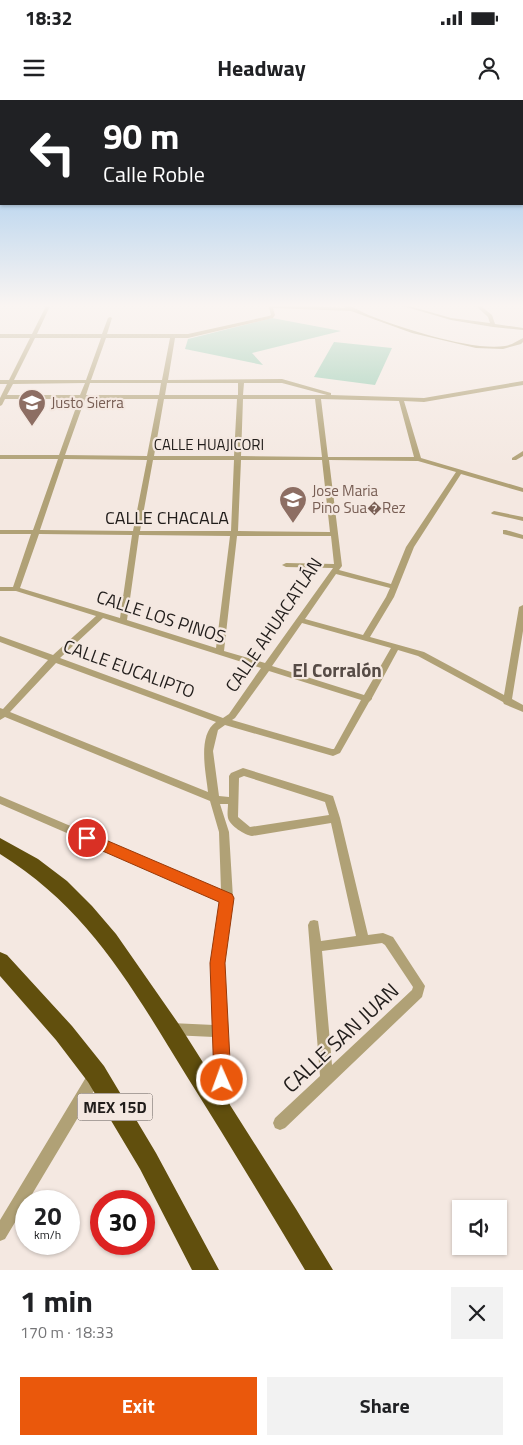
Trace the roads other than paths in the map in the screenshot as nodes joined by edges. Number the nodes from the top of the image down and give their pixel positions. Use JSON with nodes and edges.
{"nodes":[{"id":1,"x":23,"y":359,"type":"edge"},
{"id":2,"x":96,"y":359,"type":"edge"},
{"id":3,"x":169,"y":359,"type":"edge"},
{"id":4,"x":0,"y":382,"type":"edge"},
{"id":5,"x":12,"y":382,"type":"junction"},
{"id":6,"x":88,"y":382,"type":"junction"},
{"id":7,"x":165,"y":382,"type":"junction"},
{"id":8,"x":241,"y":382,"type":"junction"},
{"id":9,"x":523,"y":382,"type":"edge"},
{"id":10,"x":4,"y":397,"type":"junction"},
{"id":11,"x":82,"y":397,"type":"junction"},
{"id":12,"x":162,"y":397,"type":"junction"},
{"id":13,"x":240,"y":397,"type":"junction"},
{"id":14,"x":318,"y":397,"type":"junction"},
{"id":15,"x":341,"y":397,"type":"junction"},
{"id":16,"x":401,"y":399,"type":"junction"},
{"id":17,"x":0,"y":404,"type":"edge"},
{"id":18,"x":523,"y":453,"type":"edge"},
{"id":19,"x":0,"y":457,"type":"edge"},
{"id":20,"x":61,"y":458,"type":"junction"},
{"id":21,"x":150,"y":458,"type":"junction"},
{"id":22,"x":239,"y":458,"type":"junction"},
{"id":23,"x":325,"y":458,"type":"junction"},
{"id":24,"x":418,"y":459,"type":"junction"},
{"id":25,"x":523,"y":462,"type":"edge"},
{"id":26,"x":459,"y":472,"type":"junction"},
{"id":27,"x":523,"y":490,"type":"edge"},
{"id":28,"x":494,"y":512,"type":"dead end"},
{"id":29,"x":523,"y":519,"type":"edge"},
{"id":30,"x":0,"y":532,"type":"edge"},
{"id":31,"x":35,"y":532,"type":"junction"},
{"id":32,"x":136,"y":532,"type":"junction"},
{"id":33,"x":506,"y":532,"type":"dead end"},
{"id":34,"x":234,"y":533,"type":"junction"},
{"id":35,"x":334,"y":534,"type":"junction"},
{"id":36,"x":523,"y":536,"type":"edge"},
{"id":37,"x":286,"y":565,"type":"dead end"},
{"id":38,"x":336,"y":568,"type":"junction"},
{"id":39,"x":394,"y":587,"type":"junction"},
{"id":40,"x":0,"y":589,"type":"edge"},
{"id":41,"x":16,"y":589,"type":"junction"},
{"id":42,"x":523,"y":607,"type":"edge"},
{"id":43,"x":102,"y":615,"type":"junction"},
{"id":44,"x":300,"y":620,"type":"junction"},
{"id":45,"x":123,"y":622,"type":"junction"},
{"id":46,"x":0,"y":639,"type":"edge"},
{"id":47,"x":365,"y":639,"type":"junction"},
{"id":48,"x":396,"y":647,"type":"junction"},
{"id":49,"x":220,"y":653,"type":"junction"},
{"id":50,"x":54,"y":660,"type":"junction"},
{"id":51,"x":266,"y":667,"type":"junction"},
{"id":52,"x":368,"y":700,"type":"junction"},
{"id":53,"x":507,"y":702,"type":"junction"},
{"id":54,"x":523,"y":709,"type":"edge"},
{"id":55,"x":2,"y":714,"type":"edge"},
{"id":56,"x":224,"y":721,"type":"junction"},
{"id":57,"x":0,"y":800,"type":"edge"},
{"id":58,"x":214,"y":800,"type":"junction"},
{"id":59,"x":233,"y":801,"type":"junction"},
{"id":60,"x":335,"y":818,"type":"junction"},
{"id":61,"x":0,"y":845,"type":"edge"},
{"id":62,"x":227,"y":898,"type":"junction"},
{"id":63,"x":314,"y":926,"type":"dead end"},
{"id":64,"x":363,"y":940,"type":"junction"},
{"id":65,"x":316,"y":947,"type":"junction"},
{"id":66,"x":0,"y":961,"type":"edge"},
{"id":67,"x":170,"y":1029,"type":"junction"},
{"id":68,"x":220,"y":1032,"type":"junction"},
{"id":69,"x":96,"y":1074,"type":"junction"},
{"id":70,"x":327,"y":1079,"type":"junction"},
{"id":71,"x":223,"y":1113,"type":"junction"},
{"id":72,"x":280,"y":1124,"type":"dead end"},
{"id":73,"x":0,"y":1234,"type":"edge"},
{"id":74,"x":206,"y":1270,"type":"edge"},
{"id":75,"x":320,"y":1270,"type":"edge"}],
"edges":[{"from":1,"to":5,"type":"street"},
{"from":2,"to":6,"type":"street"},
{"from":3,"to":7,"type":"street"},
{"from":4,"to":5,"type":"street"},
{"from":5,"to":6,"type":"street"},
{"from":5,"to":10,"type":"street"},
{"from":6,"to":7,"type":"street"},
{"from":6,"to":11,"type":"street"},
{"from":7,"to":8,"type":"street"},
{"from":7,"to":12,"type":"street"},
{"from":8,"to":13,"type":"street"},
{"from":8,"to":15,"type":"street"},
{"from":9,"to":16,"type":"street"},
{"from":10,"to":11,"type":"street"},
{"from":10,"to":17,"type":"street"},
{"from":11,"to":12,"type":"street"},
{"from":11,"to":20,"type":"street"},
{"from":12,"to":13,"type":"street"},
{"from":12,"to":21,"type":"street"},
{"from":13,"to":14,"type":"street"},
{"from":13,"to":22,"type":"street"},
{"from":14,"to":15,"type":"street"},
{"from":14,"to":23,"type":"street","name":"CALLE AHUACATLÁN"},
{"from":15,"to":16,"type":"street"},
{"from":16,"to":24,"type":"street"},
{"from":18,"to":25,"type":"street"},
{"from":19,"to":20,"type":"street","name":"CALLE HUAJICORI"},
{"from":20,"to":21,"type":"street","name":"CALLE HUAJICORI"},
{"from":20,"to":31,"type":"street"},
{"from":21,"to":22,"type":"street","name":"CALLE HUAJICORI"},
{"from":21,"to":32,"type":"street"},
{"from":22,"to":23,"type":"street","name":"CALLE HUAJICORI"},
{"from":22,"to":34,"type":"street"},
{"from":23,"to":24,"type":"street","name":"CALLE HUAJICORI"},
{"from":23,"to":35,"type":"street","name":"CALLE AHUACATLÁN"},
{"from":24,"to":26,"type":"street","name":"CALLE HUAJICORI"},
{"from":26,"to":27,"type":"street","name":"CALLE HUAJICORI"},
{"from":26,"to":39,"type":"street"},
{"from":28,"to":29,"type":"street"},
{"from":30,"to":31,"type":"street","name":"CALLE CHACALA"},
{"from":31,"to":32,"type":"street","name":"CALLE CHACALA"},
{"from":31,"to":41,"type":"street"},
{"from":32,"to":34,"type":"street","name":"CALLE CHACALA"},
{"from":32,"to":45,"type":"street"},
{"from":33,"to":36,"type":"street"},
{"from":34,"to":35,"type":"street","name":"CALLE CHACALA"},
{"from":34,"to":49,"type":"street"},
{"from":35,"to":38,"type":"street","name":"CALLE AHUACATLÁN"},
{"from":37,"to":38,"type":"street"},
{"from":38,"to":39,"type":"street"},
{"from":38,"to":44,"type":"street","name":"CALLE AHUACATLÁN"},
{"from":39,"to":47,"type":"street"},
{"from":40,"to":41,"type":"street","name":"CALLE LOS PINOS"},
{"from":41,"to":43,"type":"street","name":"CALLE LOS PINOS"},
{"from":42,"to":53,"type":"street"},
{"from":43,"to":45,"type":"street","name":"CALLE LOS PINOS"},
{"from":43,"to":50,"type":"street"},
{"from":44,"to":47,"type":"street"},
{"from":44,"to":51,"type":"street","name":"CALLE AHUACATLÁN"},
{"from":45,"to":49,"type":"street","name":"CALLE LOS PINOS"},
{"from":46,"to":50,"type":"street","name":"CALLE EUCALIPTO"},
{"from":47,"to":48,"type":"street"},
{"from":48,"to":52,"type":"street"},
{"from":48,"to":53,"type":"street"},
{"from":49,"to":51,"type":"street","name":"CALLE LOS PINOS"},
{"from":50,"to":55,"type":"street"},
{"from":50,"to":56,"type":"street","name":"CALLE EUCALIPTO"},
{"from":51,"to":52,"type":"street","name":"CALLE LOS PINOS"},
{"from":51,"to":56,"type":"street","name":"CALLE AHUACATLÁN"},
{"from":52,"to":56,"type":"street","name":"CALLE EUCALIPTO"},
{"from":53,"to":54,"type":"street"},
{"from":55,"to":58,"type":"street"},
{"from":56,"to":58,"type":"street","name":"CALLE AHUACATLÁN"},
{"from":57,"to":62,"type":"street"},
{"from":58,"to":59,"type":"street"},
{"from":58,"to":62,"type":"street","name":"CALLE AHUACATLÁN"},
{"from":59,"to":60,"type":"street"},
{"from":59,"to":60,"type":"street"},
{"from":60,"to":64,"type":"street"},
{"from":61,"to":67,"type":"highway"},
{"from":62,"to":68,"type":"street","name":"CALLE AHUACATLÁN"},
{"from":63,"to":65,"type":"street"},
{"from":64,"to":65,"type":"street"},
{"from":64,"to":70,"type":"street","name":"CALLE SAN JUAN"},
{"from":65,"to":70,"type":"street"},
{"from":66,"to":69,"type":"highway","number":"MEX 15D"},
{"from":67,"to":68,"type":"street"},
{"from":67,"to":71,"type":"highway"},
{"from":68,"to":71,"type":"street","name":"CALLE AHUACATLÁN"},
{"from":69,"to":73,"type":"street"},
{"from":69,"to":74,"type":"highway","number":"MEX 15D"},
{"from":70,"to":72,"type":"street","name":"CALLE SAN JUAN"},
{"from":71,"to":75,"type":"highway"}]}
